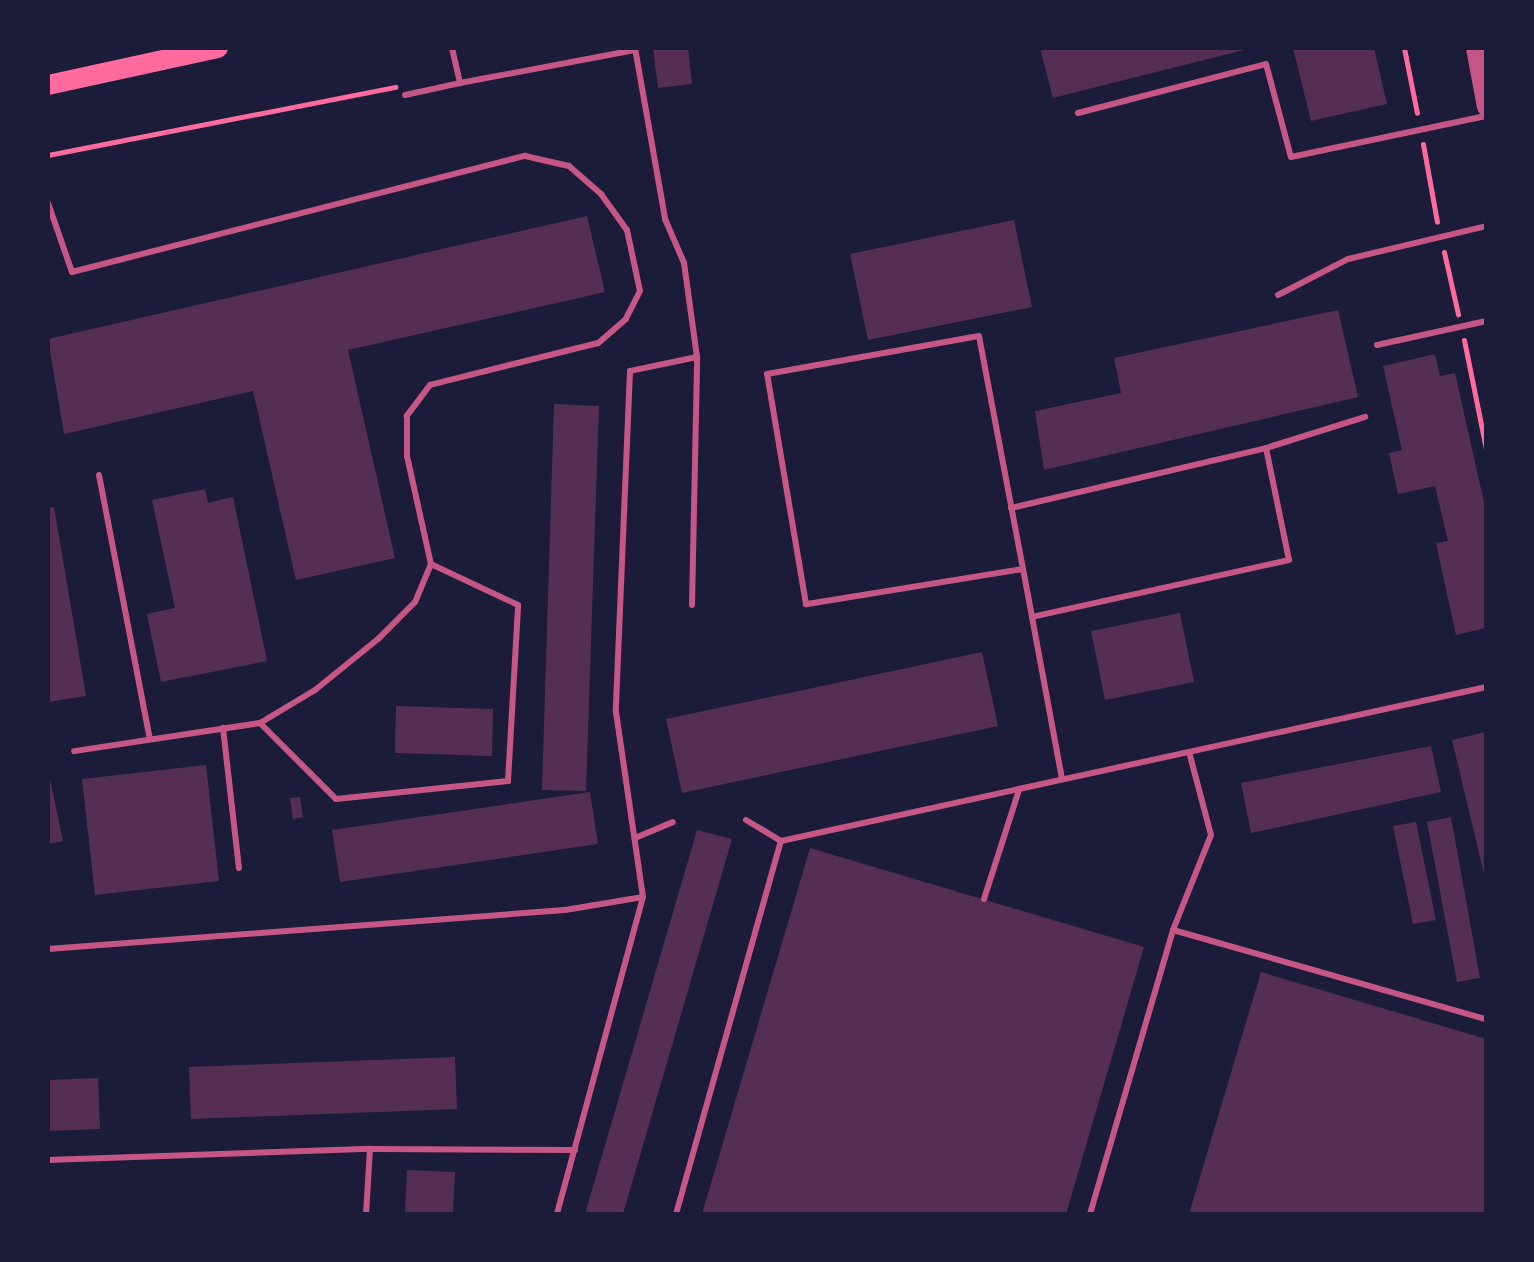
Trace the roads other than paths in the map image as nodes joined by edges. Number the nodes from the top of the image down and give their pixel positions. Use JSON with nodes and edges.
{"nodes":[{"id":1,"x":218,"y":48,"type":"edge"},
{"id":2,"x":452,"y":48,"type":"edge"},
{"id":3,"x":1475,"y":48,"type":"edge"},
{"id":4,"x":635,"y":49,"type":"edge"},
{"id":5,"x":460,"y":82,"type":"junction"},
{"id":6,"x":48,"y":84,"type":"edge"},
{"id":7,"x":405,"y":95,"type":"dead end"},
{"id":8,"x":1486,"y":107,"type":"edge"},
{"id":9,"x":1078,"y":113,"type":"dead end"},
{"id":10,"x":1486,"y":116,"type":"edge"},
{"id":11,"x":48,"y":202,"type":"edge"},
{"id":12,"x":1486,"y":226,"type":"edge"},
{"id":13,"x":1278,"y":295,"type":"dead end"},
{"id":14,"x":1486,"y":321,"type":"edge"},
{"id":15,"x":1377,"y":345,"type":"dead end"},
{"id":16,"x":697,"y":357,"type":"junction"},
{"id":17,"x":1365,"y":417,"type":"dead end"},
{"id":18,"x":1266,"y":448,"type":"junction"},
{"id":19,"x":99,"y":476,"type":"dead end"},
{"id":20,"x":1011,"y":508,"type":"junction"},
{"id":21,"x":431,"y":564,"type":"junction"},
{"id":22,"x":1023,"y":569,"type":"junction"},
{"id":23,"x":692,"y":605,"type":"dead end"},
{"id":24,"x":1032,"y":617,"type":"junction"},
{"id":25,"x":1486,"y":687,"type":"edge"},
{"id":26,"x":260,"y":723,"type":"junction"},
{"id":27,"x":223,"y":728,"type":"junction"},
{"id":28,"x":150,"y":739,"type":"junction"},
{"id":29,"x":74,"y":750,"type":"dead end"},
{"id":30,"x":1190,"y":752,"type":"junction"},
{"id":31,"x":1062,"y":779,"type":"junction"},
{"id":32,"x":1019,"y":789,"type":"junction"},
{"id":33,"x":746,"y":820,"type":"dead end"},
{"id":34,"x":673,"y":822,"type":"dead end"},
{"id":35,"x":635,"y":838,"type":"junction"},
{"id":36,"x":782,"y":840,"type":"junction"},
{"id":37,"x":239,"y":868,"type":"dead end"},
{"id":38,"x":644,"y":897,"type":"junction"},
{"id":39,"x":984,"y":900,"type":"dead end"},
{"id":40,"x":1173,"y":930,"type":"junction"},
{"id":41,"x":48,"y":948,"type":"edge"},
{"id":42,"x":1486,"y":1019,"type":"edge"},
{"id":43,"x":370,"y":1149,"type":"junction"},
{"id":44,"x":574,"y":1150,"type":"junction"},
{"id":45,"x":48,"y":1160,"type":"edge"},
{"id":46,"x":366,"y":1214,"type":"edge"},
{"id":47,"x":557,"y":1214,"type":"edge"},
{"id":48,"x":676,"y":1214,"type":"edge"},
{"id":49,"x":1090,"y":1214,"type":"edge"}],
"edges":[{"from":1,"to":6,"type":"main road"},
{"from":2,"to":5,"type":"lane"},
{"from":3,"to":8,"type":"street"},
{"from":4,"to":5,"type":"lane"},
{"from":4,"to":16,"type":"lane"},
{"from":5,"to":7,"type":"lane"},
{"from":9,"to":10,"type":"lane"},
{"from":11,"to":21,"type":"lane"},
{"from":12,"to":13,"type":"lane"},
{"from":14,"to":15,"type":"lane"},
{"from":16,"to":23,"type":"lane"},
{"from":16,"to":35,"type":"lane"},
{"from":17,"to":18,"type":"lane"},
{"from":18,"to":20,"type":"lane"},
{"from":18,"to":24,"type":"lane"},
{"from":19,"to":28,"type":"lane"},
{"from":20,"to":22,"type":"lane"},
{"from":20,"to":22,"type":"lane"},
{"from":21,"to":26,"type":"lane"},
{"from":21,"to":26,"type":"lane"},
{"from":22,"to":24,"type":"lane"},
{"from":24,"to":31,"type":"lane"},
{"from":25,"to":30,"type":"lane"},
{"from":26,"to":27,"type":"lane"},
{"from":27,"to":28,"type":"lane"},
{"from":27,"to":37,"type":"lane"},
{"from":28,"to":29,"type":"lane"},
{"from":30,"to":31,"type":"lane"},
{"from":30,"to":40,"type":"lane"},
{"from":31,"to":32,"type":"lane"},
{"from":32,"to":36,"type":"lane"},
{"from":32,"to":39,"type":"lane"},
{"from":33,"to":36,"type":"lane"},
{"from":34,"to":35,"type":"lane"},
{"from":35,"to":38,"type":"lane"},
{"from":36,"to":48,"type":"lane"},
{"from":38,"to":41,"type":"lane"},
{"from":38,"to":44,"type":"lane"},
{"from":40,"to":42,"type":"lane"},
{"from":40,"to":49,"type":"lane"},
{"from":43,"to":44,"type":"lane"},
{"from":43,"to":45,"type":"lane"},
{"from":43,"to":46,"type":"lane"},
{"from":44,"to":47,"type":"lane"}]}
